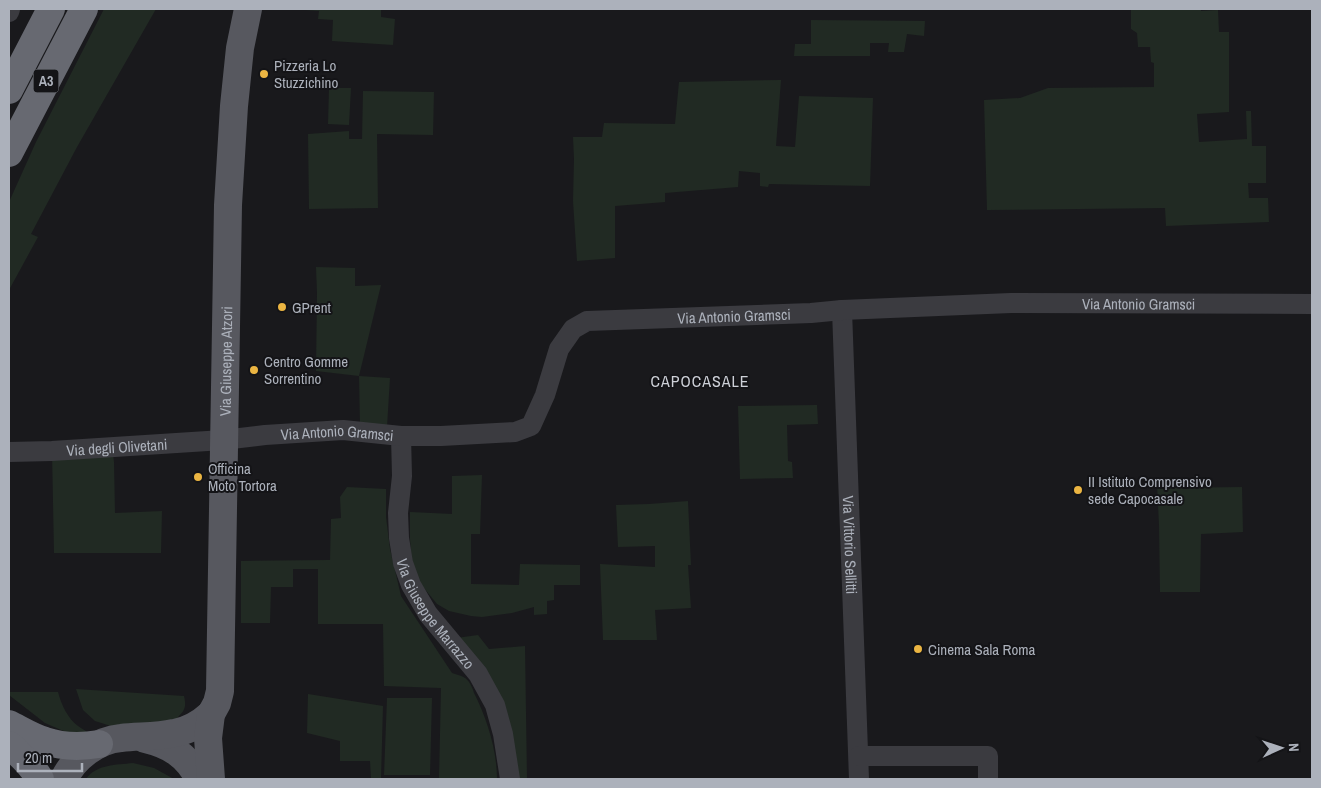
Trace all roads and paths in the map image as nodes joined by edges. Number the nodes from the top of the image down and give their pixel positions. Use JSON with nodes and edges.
{"nodes":[{"id":1,"x":51,"y":9,"type":"edge"},
{"id":2,"x":84,"y":9,"type":"edge"},
{"id":3,"x":248,"y":9,"type":"edge"},
{"id":4,"x":9,"y":90,"type":"edge"},
{"id":5,"x":9,"y":153,"type":"edge"},
{"id":6,"x":1312,"y":304,"type":"edge"},
{"id":7,"x":842,"y":310,"type":"junction"},
{"id":8,"x":401,"y":436,"type":"junction"},
{"id":9,"x":224,"y":440,"type":"junction"},
{"id":10,"x":9,"y":452,"type":"edge"},
{"id":11,"x":212,"y":714,"type":"junction"},
{"id":12,"x":9,"y":724,"type":"edge"},
{"id":13,"x":140,"y":737,"type":"junction"},
{"id":14,"x":99,"y":744,"type":"junction"},
{"id":15,"x":9,"y":745,"type":"edge"},
{"id":16,"x":858,"y":756,"type":"junction"},
{"id":17,"x":40,"y":779,"type":"edge"},
{"id":18,"x":64,"y":779,"type":"edge"},
{"id":19,"x":199,"y":779,"type":"edge"},
{"id":20,"x":211,"y":779,"type":"edge"},
{"id":21,"x":510,"y":779,"type":"edge"},
{"id":22,"x":859,"y":779,"type":"edge"},
{"id":23,"x":988,"y":779,"type":"edge"}],
"edges":[{"from":1,"to":4,"type":"highway","number":"A3"},
{"from":2,"to":5,"type":"highway","number":"A3"},
{"from":3,"to":9,"type":"main road","name":"Via Giuseppe Atzori"},
{"from":6,"to":7,"type":"street","name":"Via Antonio Gramsci"},
{"from":7,"to":8,"type":"street","name":"Via Antonio Gramsci"},
{"from":7,"to":16,"type":"street","name":"Via Vittorio Sellitti"},
{"from":8,"to":9,"type":"street","name":"Via Antonio Gramsci"},
{"from":8,"to":21,"type":"street","name":"Via Giuseppe Marrazzo"},
{"from":9,"to":10,"type":"street","name":"Via degli Olivetani"},
{"from":9,"to":11,"type":"main road","name":"Via Giuseppe Atzori"},
{"from":11,"to":13,"type":"main road"},
{"from":11,"to":20,"type":"main road","name":"Via Giuseppe Atzori"},
{"from":12,"to":14,"type":"highway"},
{"from":13,"to":14,"type":"main road"},
{"from":13,"to":19,"type":"main road"},
{"from":14,"to":18,"type":"main road"},
{"from":15,"to":17,"type":"highway"},
{"from":16,"to":22,"type":"street","name":"Via Vittorio Sellitti"},
{"from":16,"to":23,"type":"street"}]}
